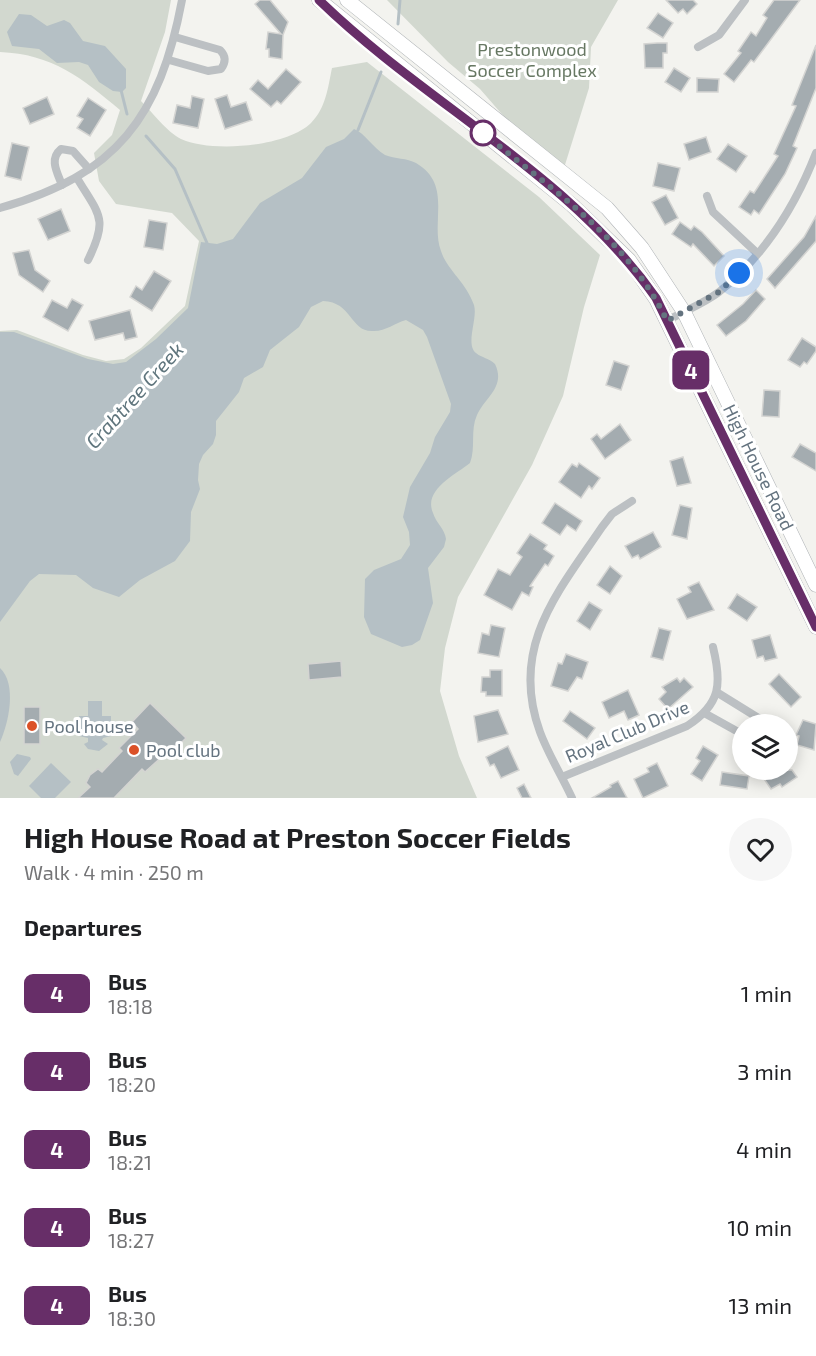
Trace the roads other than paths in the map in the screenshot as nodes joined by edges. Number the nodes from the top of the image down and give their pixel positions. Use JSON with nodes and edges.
{"nodes":[{"id":1,"x":182,"y":0,"type":"edge"},
{"id":2,"x":319,"y":0,"type":"edge"},
{"id":3,"x":347,"y":0,"type":"edge"},
{"id":4,"x":745,"y":0,"type":"edge"},
{"id":5,"x":175,"y":37,"type":"junction"},
{"id":6,"x":698,"y":47,"type":"dead end"},
{"id":7,"x":169,"y":60,"type":"junction"},
{"id":8,"x":816,"y":153,"type":"edge"},
{"id":9,"x":89,"y":169,"type":"junction"},
{"id":10,"x":77,"y":178,"type":"junction"},
{"id":11,"x":62,"y":185,"type":"junction"},
{"id":12,"x":707,"y":196,"type":"dead end"},
{"id":13,"x":0,"y":208,"type":"edge"},
{"id":14,"x":757,"y":254,"type":"junction"},
{"id":15,"x":88,"y":260,"type":"dead end"},
{"id":16,"x":684,"y":312,"type":"junction"},
{"id":17,"x":667,"y":321,"type":"junction"},
{"id":18,"x":632,"y":501,"type":"dead end"},
{"id":19,"x":816,"y":585,"type":"edge"},
{"id":20,"x":816,"y":627,"type":"edge"},
{"id":21,"x":713,"y":647,"type":"dead end"},
{"id":22,"x":718,"y":693,"type":"junction"},
{"id":23,"x":706,"y":714,"type":"junction"},
{"id":24,"x":754,"y":714,"type":"edge"},
{"id":25,"x":732,"y":728,"type":"edge"},
{"id":26,"x":562,"y":777,"type":"junction"},
{"id":27,"x":572,"y":798,"type":"edge"}],
"edges":[{"from":1,"to":5,"type":"street"},
{"from":2,"to":17,"type":"main road","name":"High House Road"},
{"from":3,"to":16,"type":"main road","name":"High House Road"},
{"from":4,"to":6,"type":"street"},
{"from":5,"to":7,"type":"street"},
{"from":5,"to":7,"type":"street"},
{"from":7,"to":9,"type":"street"},
{"from":8,"to":14,"type":"street"},
{"from":9,"to":10,"type":"street"},
{"from":9,"to":11,"type":"street"},
{"from":10,"to":11,"type":"street"},
{"from":10,"to":15,"type":"street"},
{"from":11,"to":13,"type":"street"},
{"from":12,"to":14,"type":"street"},
{"from":14,"to":16,"type":"street"},
{"from":16,"to":17,"type":"street"},
{"from":16,"to":19,"type":"main road","name":"High House Road"},
{"from":17,"to":20,"type":"main road","name":"High House Road"},
{"from":18,"to":26,"type":"street"},
{"from":21,"to":22,"type":"street"},
{"from":22,"to":23,"type":"street","name":"Royal Club Drive"},
{"from":22,"to":24,"type":"street"},
{"from":23,"to":25,"type":"street"},
{"from":23,"to":26,"type":"street","name":"Royal Club Drive"},
{"from":26,"to":27,"type":"street"}]}
